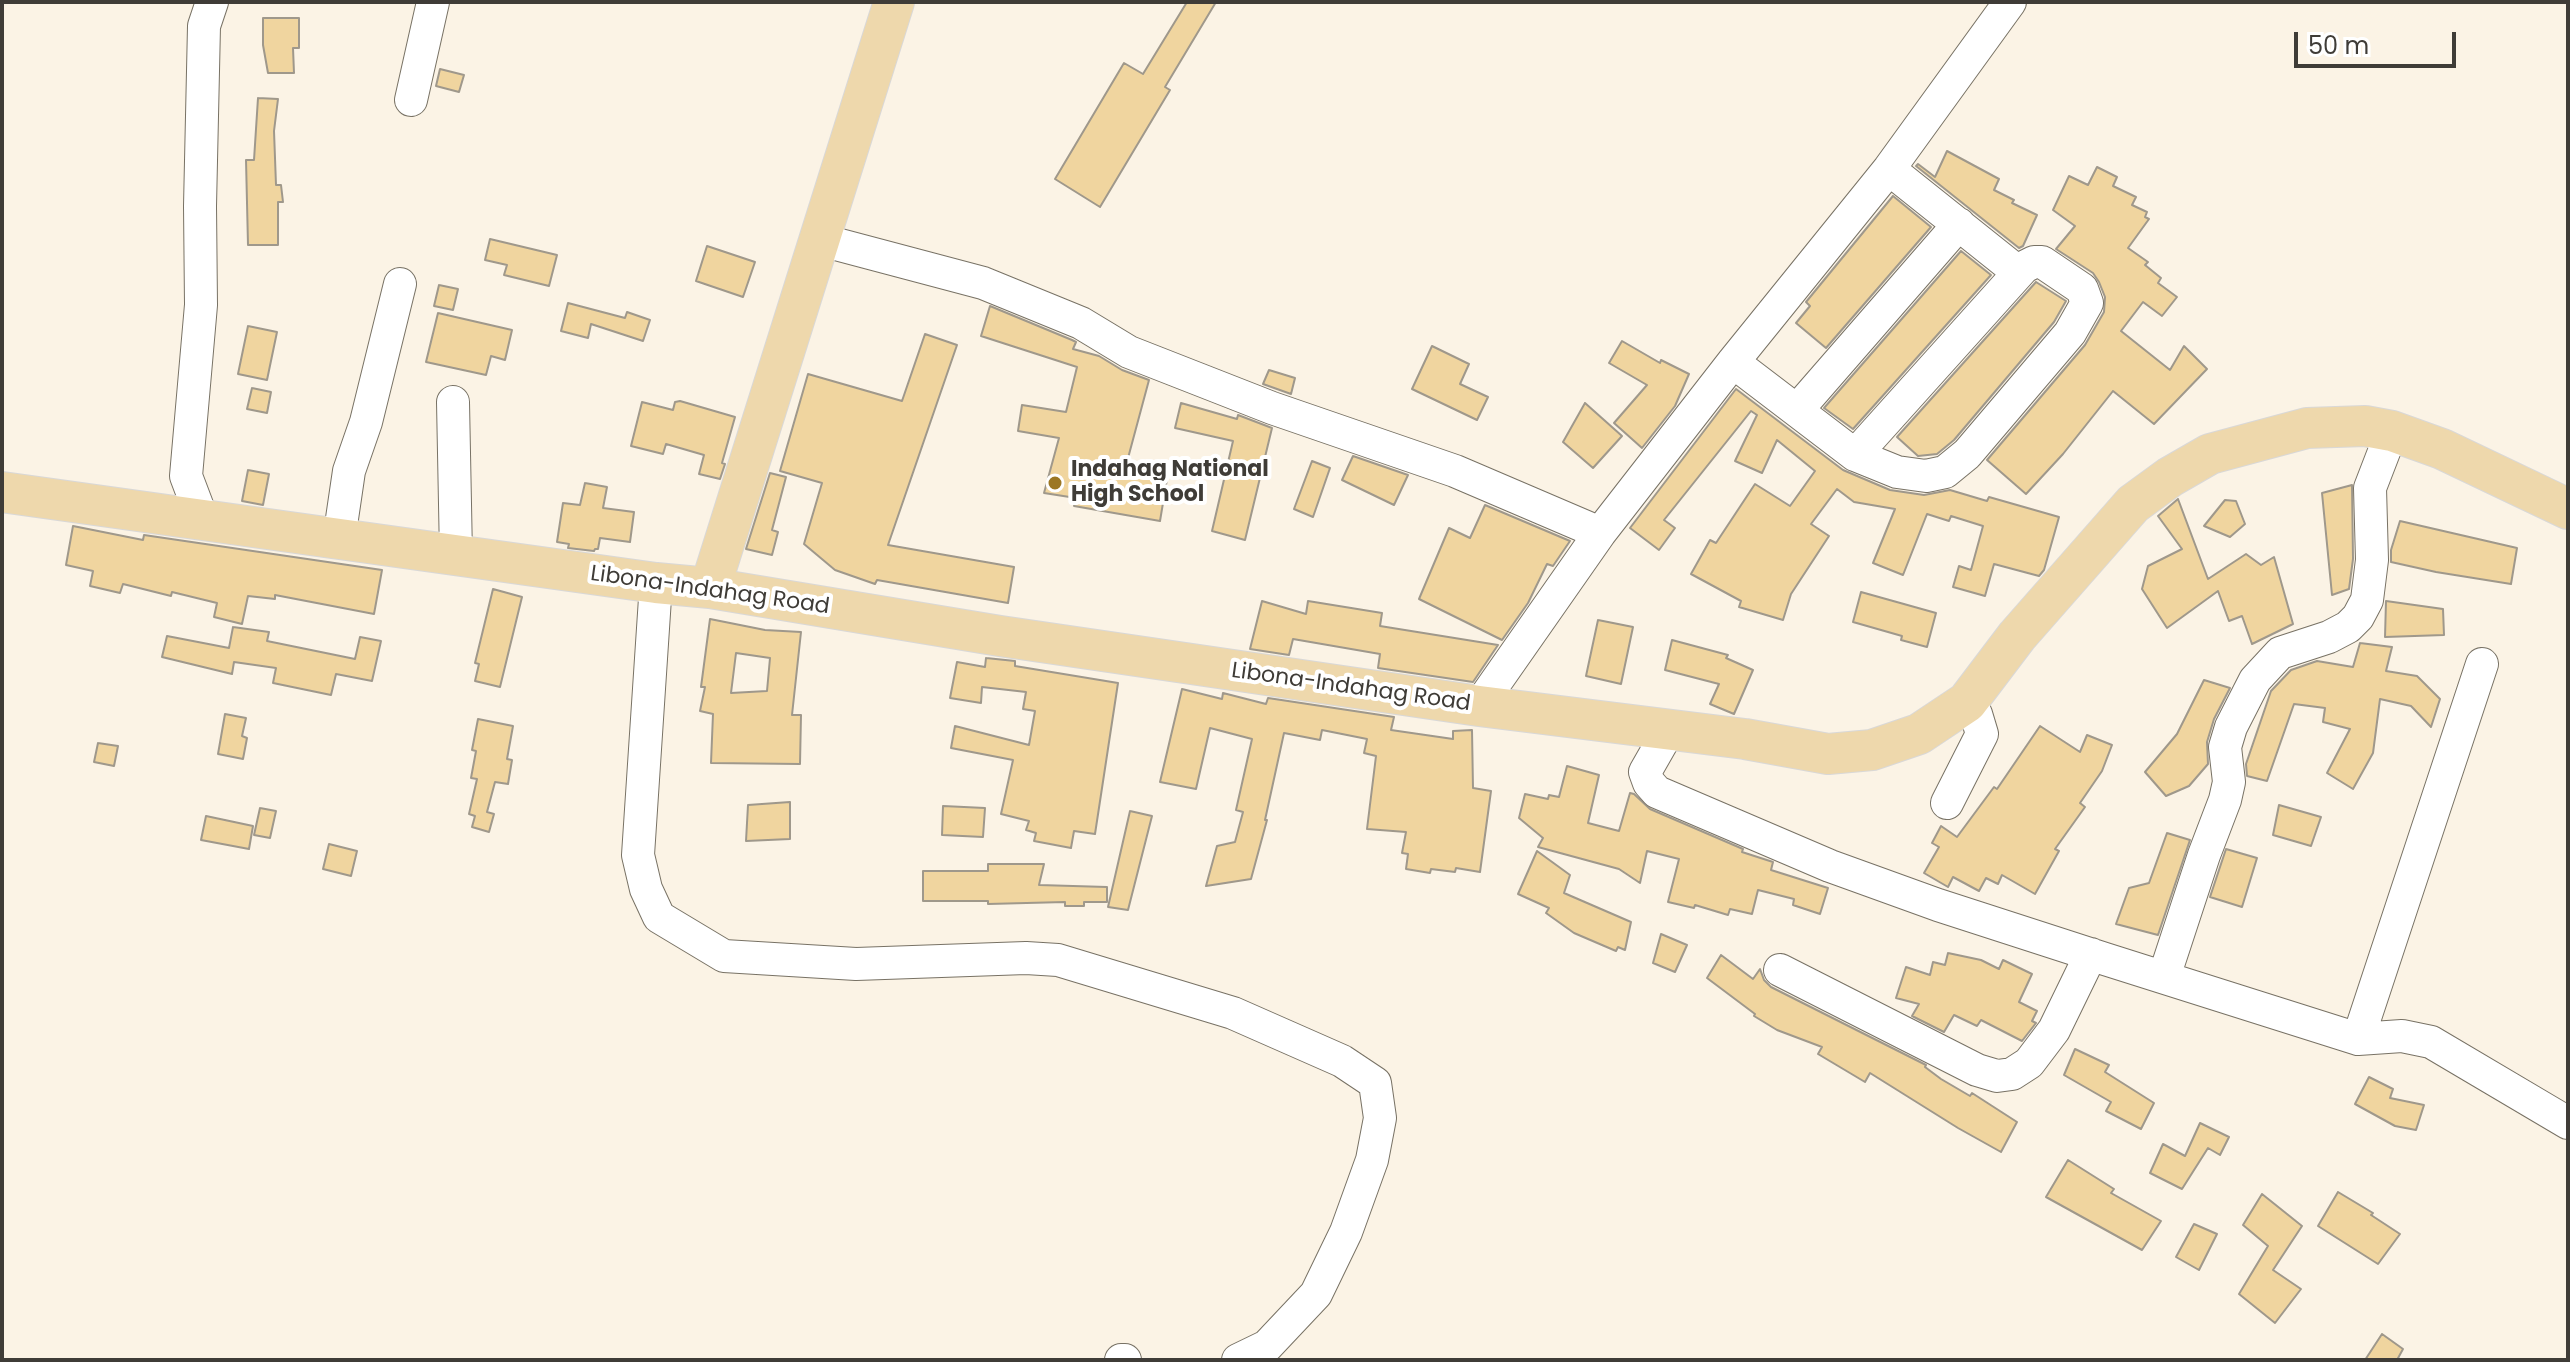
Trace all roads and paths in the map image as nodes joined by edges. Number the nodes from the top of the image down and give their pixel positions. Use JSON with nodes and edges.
{"nodes":[{"id":1,"x":212,"y":2,"type":"edge"},
{"id":2,"x":433,"y":2,"type":"edge"},
{"id":3,"x":894,"y":2,"type":"edge"},
{"id":4,"x":2010,"y":2,"type":"edge"},
{"id":5,"x":411,"y":100,"type":"dead end"},
{"id":6,"x":1889,"y":169,"type":"junction"},
{"id":7,"x":1959,"y":224,"type":"junction"},
{"id":8,"x":821,"y":240,"type":"junction"},
{"id":9,"x":2018,"y":272,"type":"junction"},
{"id":10,"x":400,"y":284,"type":"dead end"},
{"id":11,"x":1733,"y":362,"type":"junction"},
{"id":12,"x":453,"y":402,"type":"dead end"},
{"id":13,"x":1798,"y":409,"type":"junction"},
{"id":14,"x":2392,"y":431,"type":"junction"},
{"id":15,"x":1855,"y":455,"type":"junction"},
{"id":16,"x":2,"y":492,"type":"edge"},
{"id":17,"x":2568,"y":509,"type":"edge"},
{"id":18,"x":203,"y":521,"type":"junction"},
{"id":19,"x":1600,"y":533,"type":"junction"},
{"id":20,"x":339,"y":539,"type":"junction"},
{"id":21,"x":456,"y":555,"type":"junction"},
{"id":22,"x":656,"y":583,"type":"junction"},
{"id":23,"x":710,"y":588,"type":"junction"},
{"id":24,"x":2482,"y":664,"type":"dead end"},
{"id":25,"x":1967,"y":702,"type":"junction"},
{"id":26,"x":1479,"y":706,"type":"junction"},
{"id":27,"x":1669,"y":730,"type":"junction"},
{"id":28,"x":1947,"y":803,"type":"dead end"},
{"id":29,"x":2091,"y":954,"type":"junction"},
{"id":30,"x":1780,"y":970,"type":"dead end"},
{"id":31,"x":2164,"y":977,"type":"junction"},
{"id":32,"x":2358,"y":1039,"type":"junction"},
{"id":33,"x":2568,"y":1123,"type":"edge"},
{"id":34,"x":1238,"y":1360,"type":"edge"}],
"edges":[{"from":1,"to":18,"type":"street"},
{"from":2,"to":5,"type":"street"},
{"from":3,"to":8,"type":"main road"},
{"from":4,"to":6,"type":"street"},
{"from":6,"to":7,"type":"street"},
{"from":6,"to":11,"type":"street"},
{"from":7,"to":9,"type":"street"},
{"from":7,"to":13,"type":"street"},
{"from":8,"to":19,"type":"street"},
{"from":8,"to":23,"type":"main road"},
{"from":9,"to":15,"type":"street"},
{"from":9,"to":15,"type":"street"},
{"from":10,"to":20,"type":"street"},
{"from":11,"to":13,"type":"street"},
{"from":11,"to":19,"type":"street"},
{"from":12,"to":21,"type":"street"},
{"from":13,"to":15,"type":"street"},
{"from":14,"to":17,"type":"main road","name":"Libona-Indahag Road"},
{"from":14,"to":25,"type":"main road","name":"Libona-Indahag Road"},
{"from":14,"to":31,"type":"street"},
{"from":16,"to":18,"type":"main road","name":"Libona-Indahag Road"},
{"from":18,"to":20,"type":"main road","name":"Libona-Indahag Road"},
{"from":19,"to":26,"type":"street"},
{"from":20,"to":21,"type":"main road","name":"Libona-Indahag Road"},
{"from":21,"to":22,"type":"main road","name":"Libona-Indahag Road"},
{"from":22,"to":23,"type":"main road","name":"Libona-Indahag Road"},
{"from":22,"to":34,"type":"street"},
{"from":23,"to":26,"type":"main road","name":"Libona-Indahag Road"},
{"from":24,"to":32,"type":"street"},
{"from":25,"to":27,"type":"main road","name":"Libona-Indahag Road"},
{"from":25,"to":28,"type":"street"},
{"from":26,"to":27,"type":"main road","name":"Libona-Indahag Road"},
{"from":27,"to":29,"type":"street"},
{"from":29,"to":30,"type":"street"},
{"from":29,"to":31,"type":"street"},
{"from":31,"to":32,"type":"street"},
{"from":32,"to":33,"type":"street"}]}
